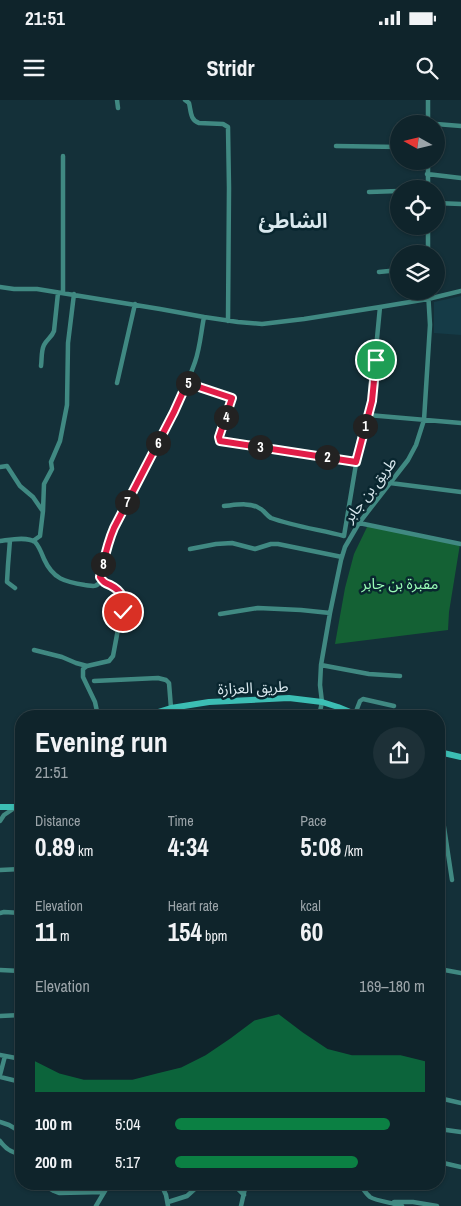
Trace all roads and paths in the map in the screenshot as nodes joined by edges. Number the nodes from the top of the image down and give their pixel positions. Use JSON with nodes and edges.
{"nodes":[{"id":1,"x":118,"y":100,"type":"edge"},
{"id":2,"x":186,"y":100,"type":"edge"},
{"id":3,"x":428,"y":100,"type":"edge"},
{"id":4,"x":118,"y":108,"type":"dead end"},
{"id":5,"x":428,"y":115,"type":"edge"},
{"id":6,"x":445,"y":125,"type":"edge"},
{"id":7,"x":461,"y":126,"type":"edge"},
{"id":8,"x":336,"y":146,"type":"dead end"},
{"id":9,"x":390,"y":147,"type":"edge"},
{"id":10,"x":63,"y":156,"type":"dead end"},
{"id":11,"x":428,"y":170,"type":"edge"},
{"id":12,"x":428,"y":174,"type":"junction"},
{"id":13,"x":461,"y":178,"type":"edge"},
{"id":14,"x":428,"y":180,"type":"edge"},
{"id":15,"x":390,"y":191,"type":"edge"},
{"id":16,"x":369,"y":192,"type":"dead end"},
{"id":17,"x":445,"y":203,"type":"edge"},
{"id":18,"x":461,"y":204,"type":"edge"},
{"id":19,"x":390,"y":271,"type":"edge"},
{"id":20,"x":379,"y":272,"type":"dead end"},
{"id":21,"x":0,"y":287,"type":"edge"},
{"id":22,"x":461,"y":291,"type":"edge"},
{"id":23,"x":61,"y":293,"type":"junction"},
{"id":24,"x":74,"y":294,"type":"junction"},
{"id":25,"x":445,"y":295,"type":"edge"},
{"id":26,"x":422,"y":300,"type":"edge"},
{"id":27,"x":428,"y":300,"type":"edge"},
{"id":28,"x":136,"y":304,"type":"junction"},
{"id":29,"x":380,"y":307,"type":"junction"},
{"id":30,"x":204,"y":317,"type":"junction"},
{"id":31,"x":228,"y":321,"type":"junction"},
{"id":32,"x":41,"y":366,"type":"dead end"},
{"id":33,"x":117,"y":383,"type":"dead end"},
{"id":34,"x":187,"y":383,"type":"junction"},
{"id":35,"x":368,"y":415,"type":"junction"},
{"id":36,"x":424,"y":420,"type":"junction"},
{"id":37,"x":461,"y":423,"type":"edge"},
{"id":38,"x":356,"y":462,"type":"junction"},
{"id":39,"x":0,"y":467,"type":"edge"},
{"id":40,"x":390,"y":483,"type":"junction"},
{"id":41,"x":461,"y":492,"type":"edge"},
{"id":42,"x":224,"y":506,"type":"dead end"},
{"id":43,"x":43,"y":511,"type":"junction"},
{"id":44,"x":360,"y":524,"type":"junction"},
{"id":45,"x":344,"y":536,"type":"junction"},
{"id":46,"x":351,"y":537,"type":"junction"},
{"id":47,"x":10,"y":540,"type":"junction"},
{"id":48,"x":0,"y":541,"type":"edge"},
{"id":49,"x":33,"y":541,"type":"junction"},
{"id":50,"x":461,"y":544,"type":"edge"},
{"id":51,"x":190,"y":549,"type":"dead end"},
{"id":52,"x":342,"y":557,"type":"junction"},
{"id":53,"x":101,"y":580,"type":"junction"},
{"id":54,"x":15,"y":588,"type":"dead end"},
{"id":55,"x":330,"y":612,"type":"junction"},
{"id":56,"x":220,"y":614,"type":"dead end"},
{"id":57,"x":34,"y":650,"type":"dead end"},
{"id":58,"x":321,"y":665,"type":"junction"},
{"id":59,"x":87,"y":666,"type":"junction"},
{"id":60,"x":400,"y":676,"type":"dead end"},
{"id":61,"x":94,"y":681,"type":"dead end"},
{"id":62,"x":322,"y":702,"type":"junction"},
{"id":63,"x":394,"y":706,"type":"dead end"},
{"id":64,"x":171,"y":708,"type":"junction"},
{"id":65,"x":97,"y":710,"type":"edge"},
{"id":66,"x":165,"y":710,"type":"edge"},
{"id":67,"x":320,"y":710,"type":"edge"},
{"id":68,"x":344,"y":710,"type":"edge"},
{"id":69,"x":359,"y":710,"type":"edge"},
{"id":70,"x":445,"y":753,"type":"edge"},
{"id":71,"x":461,"y":757,"type":"edge"},
{"id":72,"x":15,"y":806,"type":"edge"},
{"id":73,"x":0,"y":807,"type":"edge"},
{"id":74,"x":15,"y":808,"type":"edge"},
{"id":75,"x":0,"y":821,"type":"edge"},
{"id":76,"x":445,"y":834,"type":"edge"},
{"id":77,"x":15,"y":869,"type":"edge"},
{"id":78,"x":0,"y":870,"type":"edge"},
{"id":79,"x":452,"y":880,"type":"dead end"},
{"id":80,"x":0,"y":913,"type":"edge"},
{"id":81,"x":15,"y":913,"type":"edge"},
{"id":82,"x":0,"y":970,"type":"edge"},
{"id":83,"x":445,"y":970,"type":"edge"},
{"id":84,"x":15,"y":971,"type":"edge"},
{"id":85,"x":461,"y":973,"type":"edge"},
{"id":86,"x":0,"y":1016,"type":"edge"},
{"id":87,"x":15,"y":1016,"type":"edge"},
{"id":88,"x":2,"y":1055,"type":"edge"},
{"id":89,"x":15,"y":1058,"type":"edge"},
{"id":90,"x":0,"y":1076,"type":"edge"},
{"id":91,"x":15,"y":1080,"type":"edge"},
{"id":92,"x":445,"y":1099,"type":"edge"},
{"id":93,"x":461,"y":1103,"type":"edge"},
{"id":94,"x":0,"y":1122,"type":"edge"},
{"id":95,"x":15,"y":1128,"type":"edge"},
{"id":96,"x":445,"y":1130,"type":"edge"},
{"id":97,"x":461,"y":1132,"type":"edge"},
{"id":98,"x":0,"y":1141,"type":"edge"},
{"id":99,"x":15,"y":1153,"type":"edge"},
{"id":100,"x":445,"y":1163,"type":"edge"},
{"id":101,"x":461,"y":1167,"type":"edge"},
{"id":102,"x":52,"y":1190,"type":"edge"},
{"id":103,"x":163,"y":1190,"type":"edge"},
{"id":104,"x":194,"y":1190,"type":"edge"},
{"id":105,"x":239,"y":1190,"type":"edge"},
{"id":106,"x":245,"y":1190,"type":"edge"},
{"id":107,"x":364,"y":1190,"type":"edge"},
{"id":108,"x":104,"y":1192,"type":"joint"},
{"id":109,"x":244,"y":1195,"type":"junction"},
{"id":110,"x":392,"y":1202,"type":"junction"},
{"id":111,"x":168,"y":1204,"type":"edge"},
{"id":112,"x":96,"y":1206,"type":"edge"},
{"id":113,"x":241,"y":1206,"type":"edge"},
{"id":114,"x":402,"y":1206,"type":"edge"},
{"id":115,"x":438,"y":1206,"type":"edge"}],
"edges":[{"from":1,"to":4,"type":"street"},
{"from":2,"to":31,"type":"street"},
{"from":3,"to":5,"type":"street"},
{"from":6,"to":7,"type":"street"},
{"from":8,"to":9,"type":"street"},
{"from":10,"to":23,"type":"street"},
{"from":11,"to":12,"type":"street"},
{"from":12,"to":13,"type":"street"},
{"from":12,"to":14,"type":"street"},
{"from":15,"to":16,"type":"street"},
{"from":17,"to":18,"type":"street"},
{"from":19,"to":20,"type":"street"},
{"from":21,"to":23,"type":"street"},
{"from":22,"to":25,"type":"street"},
{"from":23,"to":24,"type":"street"},
{"from":23,"to":32,"type":"street"},
{"from":24,"to":28,"type":"street"},
{"from":24,"to":43,"type":"street"},
{"from":26,"to":29,"type":"street"},
{"from":27,"to":36,"type":"street","name":"طريق بن جابر"},
{"from":28,"to":30,"type":"street"},
{"from":28,"to":33,"type":"street"},
{"from":29,"to":31,"type":"street"},
{"from":29,"to":35,"type":"street"},
{"from":30,"to":31,"type":"street"},
{"from":30,"to":34,"type":"street"},
{"from":34,"to":38,"type":"street"},
{"from":34,"to":53,"type":"street"},
{"from":35,"to":36,"type":"street"},
{"from":35,"to":38,"type":"street"},
{"from":36,"to":37,"type":"street"},
{"from":36,"to":40,"type":"street","name":"طريق بن جابر"},
{"from":38,"to":45,"type":"street"},
{"from":39,"to":43,"type":"street"},
{"from":40,"to":41,"type":"street"},
{"from":40,"to":44,"type":"street","name":"طريق بن جابر"},
{"from":42,"to":45,"type":"street"},
{"from":43,"to":49,"type":"street"},
{"from":44,"to":46,"type":"street","name":"طريق بن جابر"},
{"from":44,"to":50,"type":"street"},
{"from":45,"to":46,"type":"street"},
{"from":46,"to":52,"type":"street","name":"طريق بن جابر"},
{"from":47,"to":48,"type":"street"},
{"from":47,"to":49,"type":"street"},
{"from":47,"to":54,"type":"street"},
{"from":49,"to":53,"type":"street"},
{"from":51,"to":52,"type":"street"},
{"from":52,"to":55,"type":"street","name":"طريق بن جابر"},
{"from":53,"to":59,"type":"street"},
{"from":55,"to":56,"type":"street"},
{"from":55,"to":58,"type":"street","name":"طريق بن جابر"},
{"from":57,"to":59,"type":"street"},
{"from":58,"to":60,"type":"street"},
{"from":58,"to":62,"type":"street","name":"طريق بن جابر"},
{"from":59,"to":65,"type":"street"},
{"from":61,"to":64,"type":"street"},
{"from":62,"to":64,"type":"street","name":"طريق العزازة"},
{"from":62,"to":67,"type":"street","name":"طريق بن جابر"},
{"from":62,"to":68,"type":"street","name":"طريق العزازة"},
{"from":63,"to":69,"type":"street"},
{"from":64,"to":66,"type":"street","name":"طريق العزازة"},
{"from":70,"to":71,"type":"street"},
{"from":72,"to":73,"type":"street"},
{"from":74,"to":75,"type":"street"},
{"from":76,"to":79,"type":"street"},
{"from":77,"to":78,"type":"street"},
{"from":80,"to":81,"type":"street"},
{"from":82,"to":84,"type":"street"},
{"from":83,"to":85,"type":"street"},
{"from":86,"to":87,"type":"street"},
{"from":88,"to":89,"type":"street"},
{"from":88,"to":90,"type":"street"},
{"from":90,"to":91,"type":"street"},
{"from":92,"to":93,"type":"street"},
{"from":94,"to":95,"type":"street"},
{"from":96,"to":97,"type":"street"},
{"from":98,"to":99,"type":"street"},
{"from":100,"to":101,"type":"street"},
{"from":102,"to":108,"type":"street"},
{"from":103,"to":111,"type":"street"},
{"from":104,"to":111,"type":"street"},
{"from":105,"to":109,"type":"street"},
{"from":106,"to":109,"type":"street"},
{"from":107,"to":110,"type":"street"},
{"from":108,"to":112,"type":"street"},
{"from":109,"to":113,"type":"street"},
{"from":110,"to":114,"type":"street"},
{"from":110,"to":115,"type":"street"}]}
